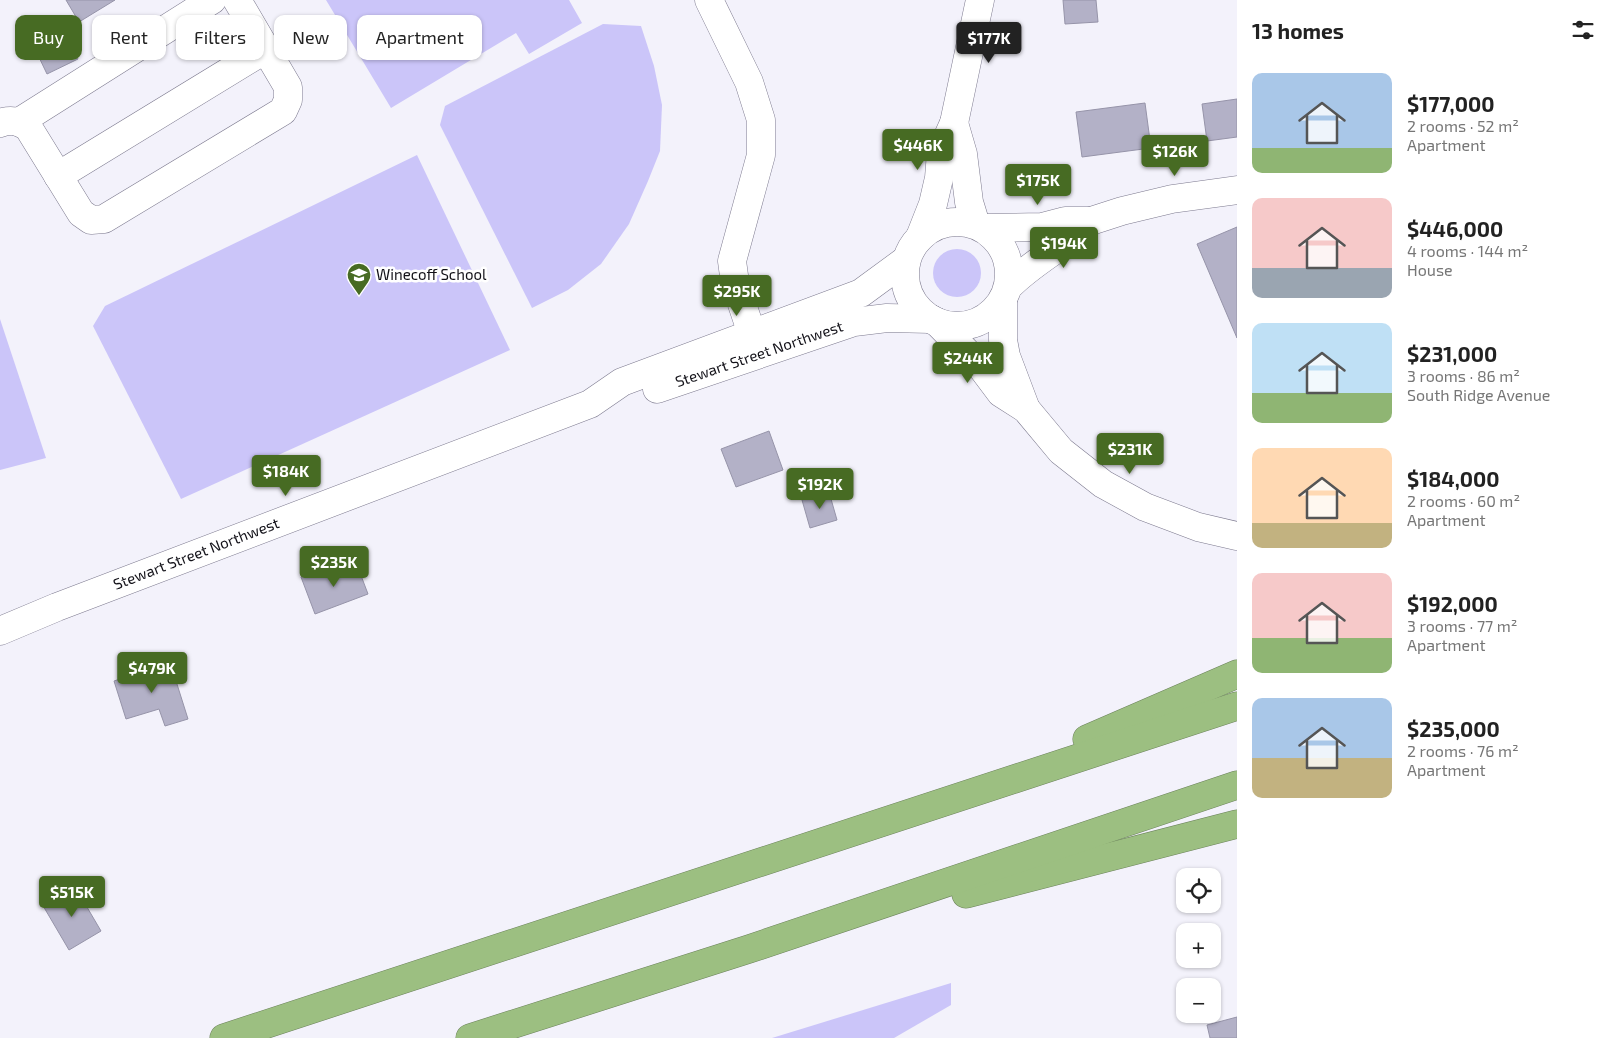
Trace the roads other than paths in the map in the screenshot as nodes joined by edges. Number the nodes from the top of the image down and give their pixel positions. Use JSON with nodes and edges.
{"nodes":[{"id":1,"x":212,"y":0,"type":"edge"},
{"id":2,"x":237,"y":0,"type":"edge"},
{"id":3,"x":709,"y":0,"type":"edge"},
{"id":4,"x":980,"y":0,"type":"edge"},
{"id":5,"x":266,"y":49,"type":"junction"},
{"id":6,"x":9,"y":122,"type":"edge"},
{"id":7,"x":954,"y":123,"type":"junction"},
{"id":8,"x":58,"y":176,"type":"junction"},
{"id":9,"x":1237,"y":190,"type":"edge"},
{"id":10,"x":1092,"y":221,"type":"junction"},
{"id":11,"x":980,"y":226,"type":"junction"},
{"id":12,"x":920,"y":236,"type":"junction"},
{"id":13,"x":906,"y":260,"type":"junction"},
{"id":14,"x":1005,"y":293,"type":"junction"},
{"id":15,"x":934,"y":321,"type":"junction"},
{"id":16,"x":752,"y":334,"type":"junction"},
{"id":17,"x":590,"y":404,"type":"junction"},
{"id":18,"x":1026,"y":409,"type":"junction"},
{"id":19,"x":1237,"y":536,"type":"edge"},
{"id":20,"x":0,"y":631,"type":"edge"},
{"id":21,"x":1237,"y":674,"type":"edge"},
{"id":22,"x":1237,"y":706,"type":"edge"},
{"id":23,"x":1237,"y":785,"type":"edge"},
{"id":24,"x":930,"y":808,"type":"junction"},
{"id":25,"x":1237,"y":824,"type":"edge"},
{"id":26,"x":749,"y":949,"type":"junction"},
{"id":27,"x":224,"y":1038,"type":"edge"},
{"id":28,"x":470,"y":1038,"type":"edge"}],
"edges":[{"from":1,"to":6,"type":"street"},
{"from":2,"to":5,"type":"street"},
{"from":3,"to":16,"type":"street"},
{"from":4,"to":7,"type":"street"},
{"from":5,"to":8,"type":"street"},
{"from":5,"to":8,"type":"street"},
{"from":6,"to":8,"type":"street"},
{"from":7,"to":11,"type":"street"},
{"from":7,"to":12,"type":"street"},
{"from":9,"to":10,"type":"street"},
{"from":10,"to":11,"type":"street"},
{"from":10,"to":14,"type":"street"},
{"from":11,"to":12,"type":"street"},
{"from":11,"to":14,"type":"street"},
{"from":12,"to":13,"type":"street"},
{"from":13,"to":15,"type":"street"},
{"from":13,"to":16,"type":"street","name":"Stewart Street Northwest"},
{"from":14,"to":15,"type":"street"},
{"from":14,"to":18,"type":"street"},
{"from":15,"to":17,"type":"street","name":"Stewart Street Northwest"},
{"from":15,"to":18,"type":"street"},
{"from":16,"to":17,"type":"street","name":"Stewart Street Northwest"},
{"from":17,"to":20,"type":"street","name":"Stewart Street Northwest"},
{"from":18,"to":19,"type":"street"},
{"from":21,"to":24,"type":"highway"},
{"from":22,"to":24,"type":"highway"},
{"from":23,"to":26,"type":"highway"},
{"from":24,"to":27,"type":"highway"},
{"from":25,"to":26,"type":"highway"},
{"from":26,"to":28,"type":"highway"}]}
